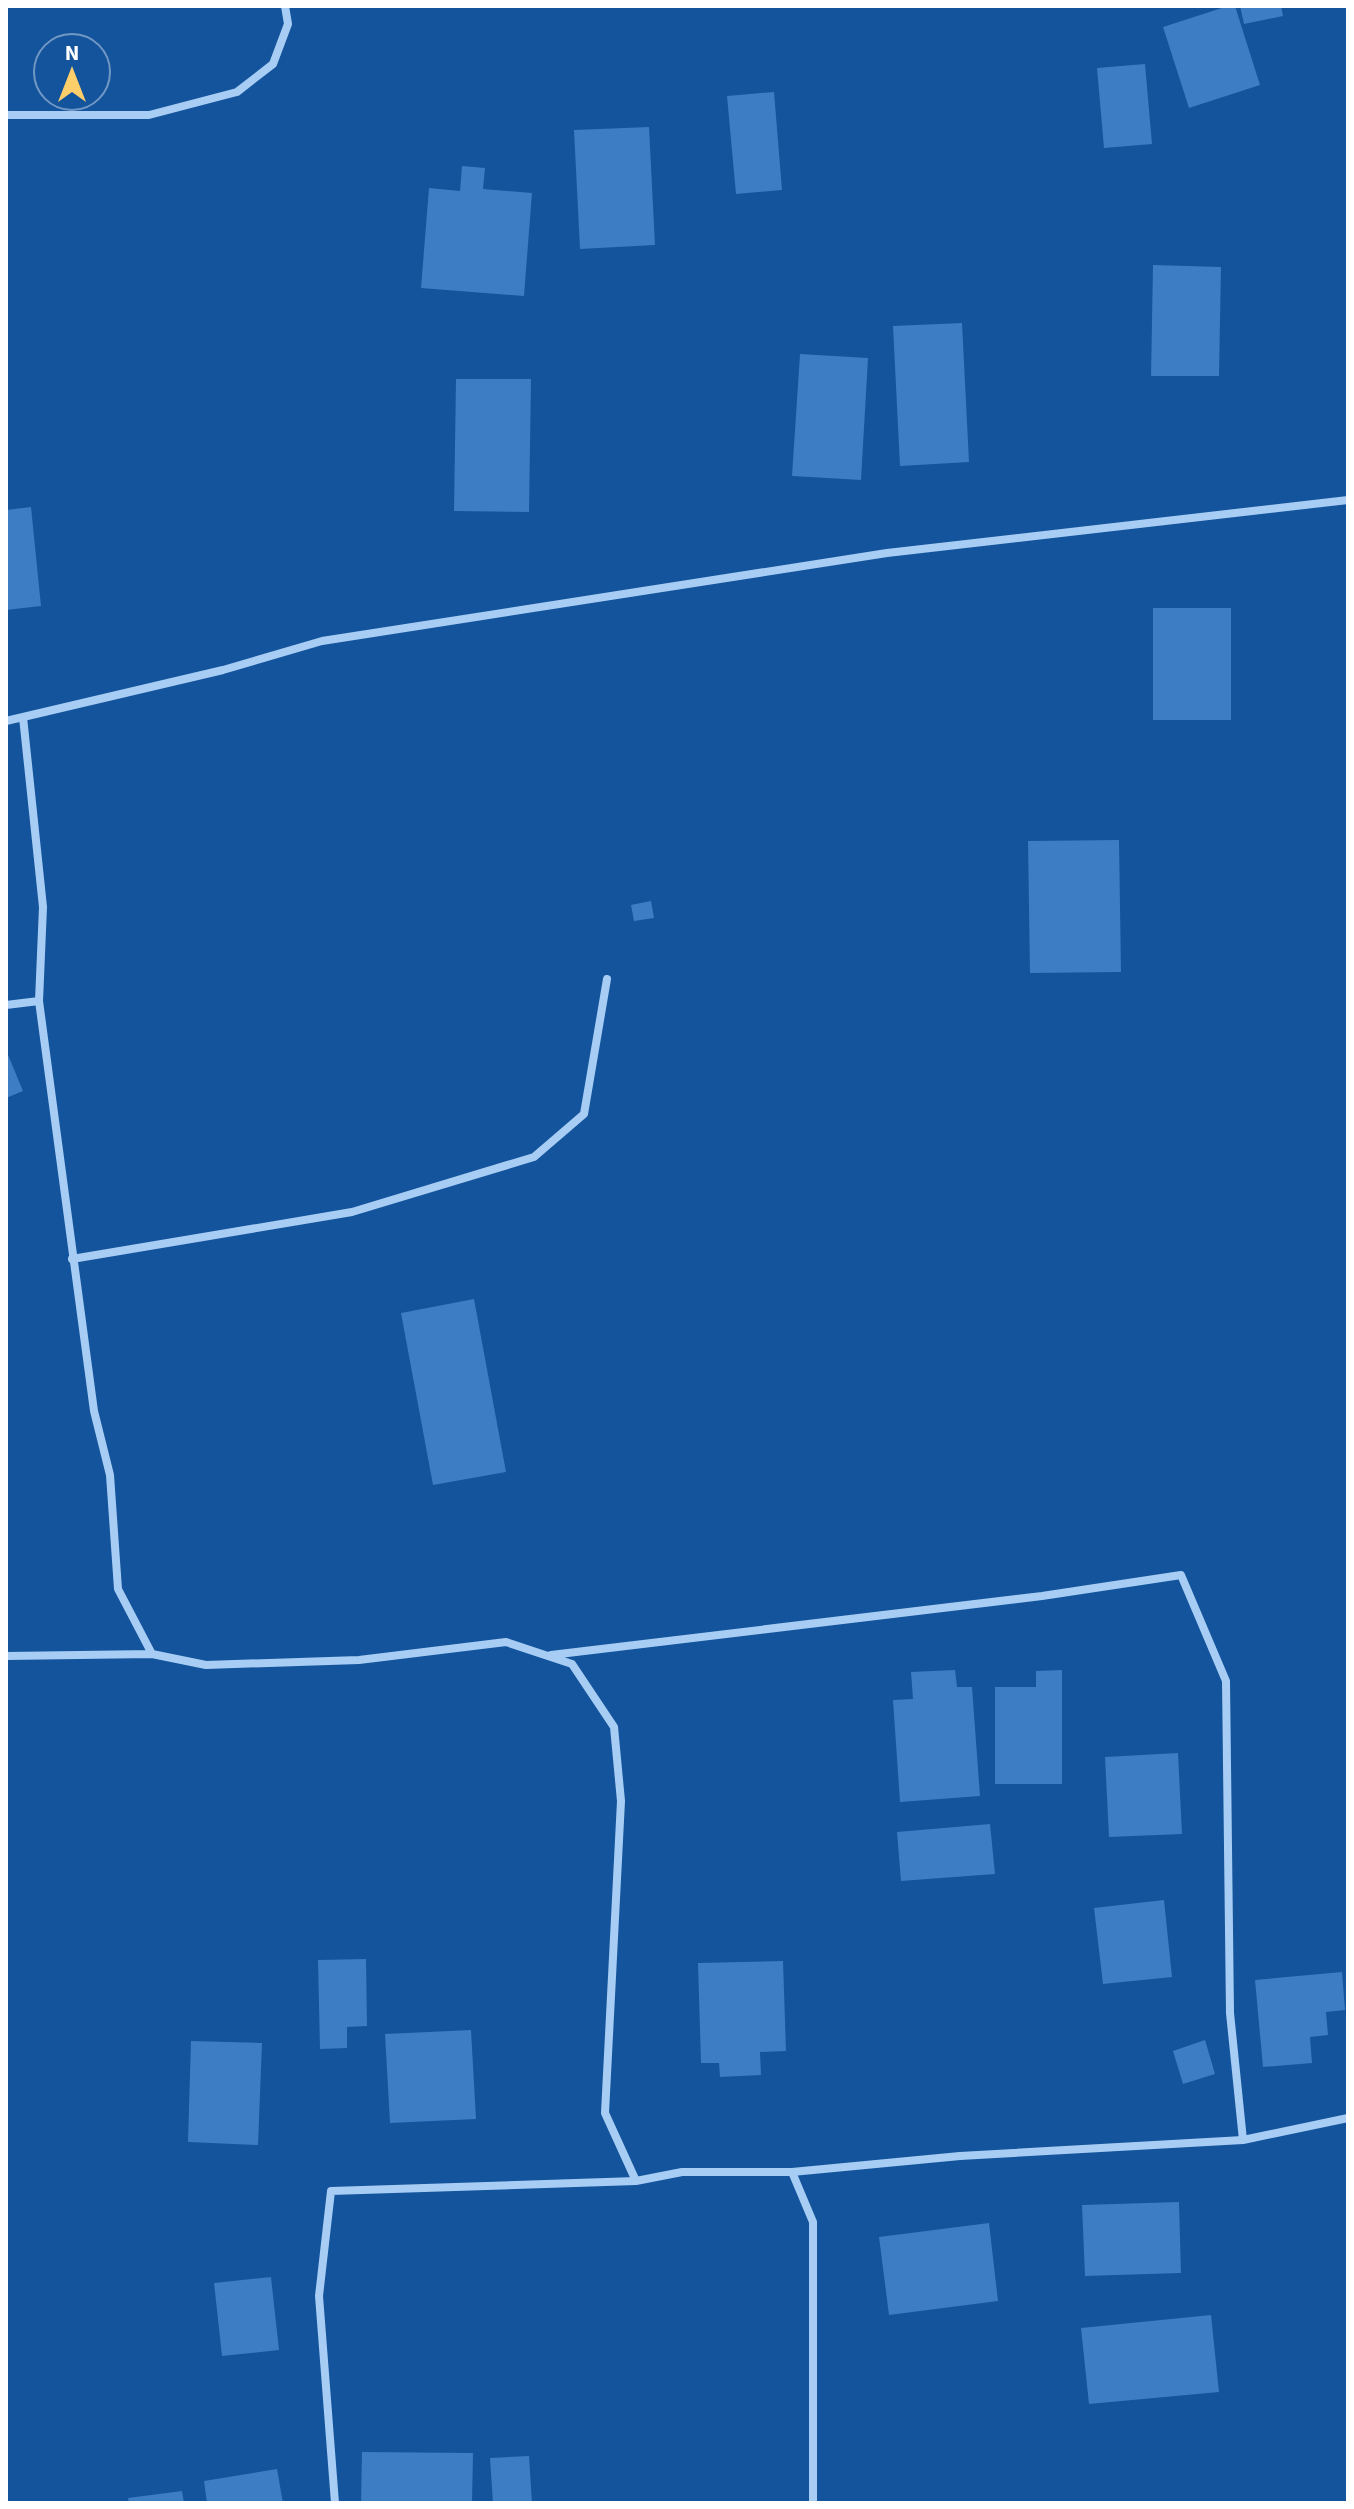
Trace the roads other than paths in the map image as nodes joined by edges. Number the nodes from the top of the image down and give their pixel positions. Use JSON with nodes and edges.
{"nodes":[{"id":1,"x":285,"y":6,"type":"edge"},
{"id":2,"x":6,"y":115,"type":"edge"},
{"id":3,"x":1348,"y":500,"type":"edge"},
{"id":4,"x":23,"y":717,"type":"junction"},
{"id":5,"x":6,"y":721,"type":"edge"},
{"id":6,"x":607,"y":979,"type":"dead end"},
{"id":7,"x":39,"y":1001,"type":"junction"},
{"id":8,"x":6,"y":1005,"type":"edge"},
{"id":9,"x":72,"y":1259,"type":"junction"},
{"id":10,"x":152,"y":1654,"type":"junction"},
{"id":11,"x":546,"y":1655,"type":"junction"},
{"id":12,"x":6,"y":1656,"type":"edge"},
{"id":13,"x":1348,"y":2118,"type":"edge"},
{"id":14,"x":1243,"y":2140,"type":"junction"},
{"id":15,"x":792,"y":2172,"type":"junction"},
{"id":16,"x":636,"y":2181,"type":"junction"},
{"id":17,"x":335,"y":2503,"type":"edge"},
{"id":18,"x":813,"y":2503,"type":"edge"}],
"edges":[{"from":1,"to":2,"type":"street"},
{"from":3,"to":4,"type":"street"},
{"from":4,"to":5,"type":"street"},
{"from":4,"to":7,"type":"street"},
{"from":6,"to":9,"type":"street"},
{"from":7,"to":8,"type":"street"},
{"from":7,"to":9,"type":"street"},
{"from":9,"to":10,"type":"street"},
{"from":10,"to":11,"type":"street"},
{"from":10,"to":12,"type":"street"},
{"from":11,"to":14,"type":"street"},
{"from":11,"to":16,"type":"street"},
{"from":13,"to":14,"type":"street"},
{"from":14,"to":15,"type":"street"},
{"from":15,"to":16,"type":"street"},
{"from":15,"to":18,"type":"street"},
{"from":16,"to":17,"type":"street"}]}
